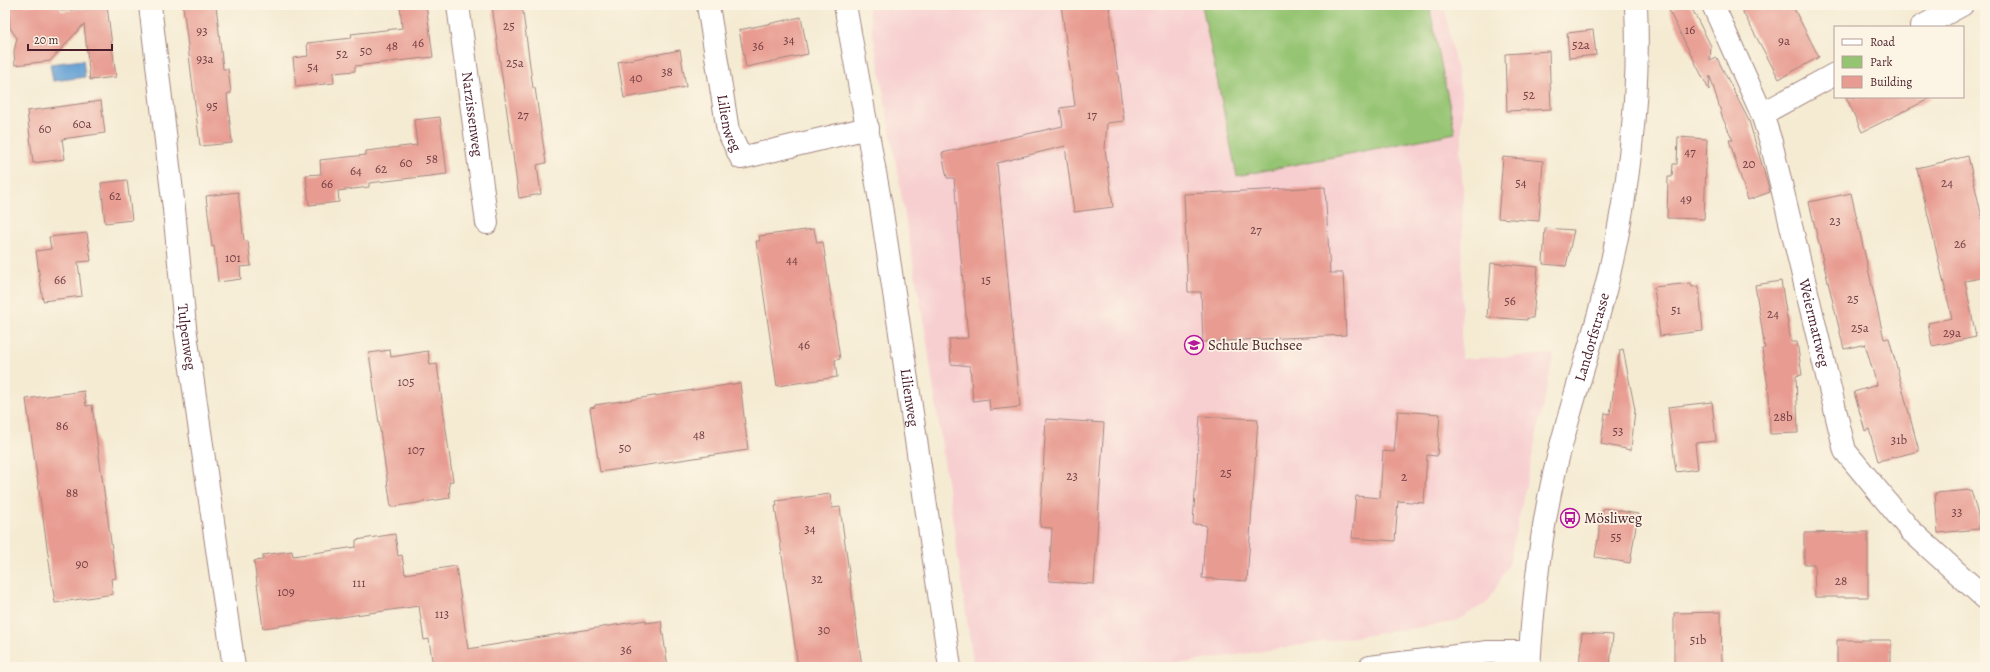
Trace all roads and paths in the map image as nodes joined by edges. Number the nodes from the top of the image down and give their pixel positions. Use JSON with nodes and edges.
{"nodes":[{"id":1,"x":150,"y":5,"type":"edge"},
{"id":2,"x":458,"y":5,"type":"edge"},
{"id":3,"x":708,"y":5,"type":"edge"},
{"id":4,"x":845,"y":5,"type":"edge"},
{"id":5,"x":1636,"y":5,"type":"edge"},
{"id":6,"x":1713,"y":5,"type":"edge"},
{"id":7,"x":1962,"y":5,"type":"edge"},
{"id":8,"x":1923,"y":26,"type":"edge"},
{"id":9,"x":1834,"y":75,"type":"edge"},
{"id":10,"x":1762,"y":114,"type":"junction"},
{"id":11,"x":868,"y":128,"type":"junction"},
{"id":12,"x":487,"y":223,"type":"dead end"},
{"id":13,"x":1985,"y":598,"type":"edge"},
{"id":14,"x":1530,"y":659,"type":"edge"},
{"id":15,"x":234,"y":667,"type":"edge"},
{"id":16,"x":950,"y":667,"type":"edge"},
{"id":17,"x":1370,"y":667,"type":"edge"}],
"edges":[{"from":1,"to":15,"type":"street","name":"Tulpenweg"},
{"from":2,"to":12,"type":"street","name":"Narzissenweg"},
{"from":3,"to":11,"type":"street","name":"Lilienweg"},
{"from":4,"to":11,"type":"street","name":"Lilienweg"},
{"from":5,"to":14,"type":"street","name":"Landorfstrasse"},
{"from":6,"to":10,"type":"street","name":"Weiermattweg"},
{"from":7,"to":8,"type":"street"},
{"from":9,"to":10,"type":"street"},
{"from":10,"to":13,"type":"street","name":"Weiermattweg"},
{"from":11,"to":16,"type":"street","name":"Lilienweg"},
{"from":14,"to":17,"type":"street"}]}
